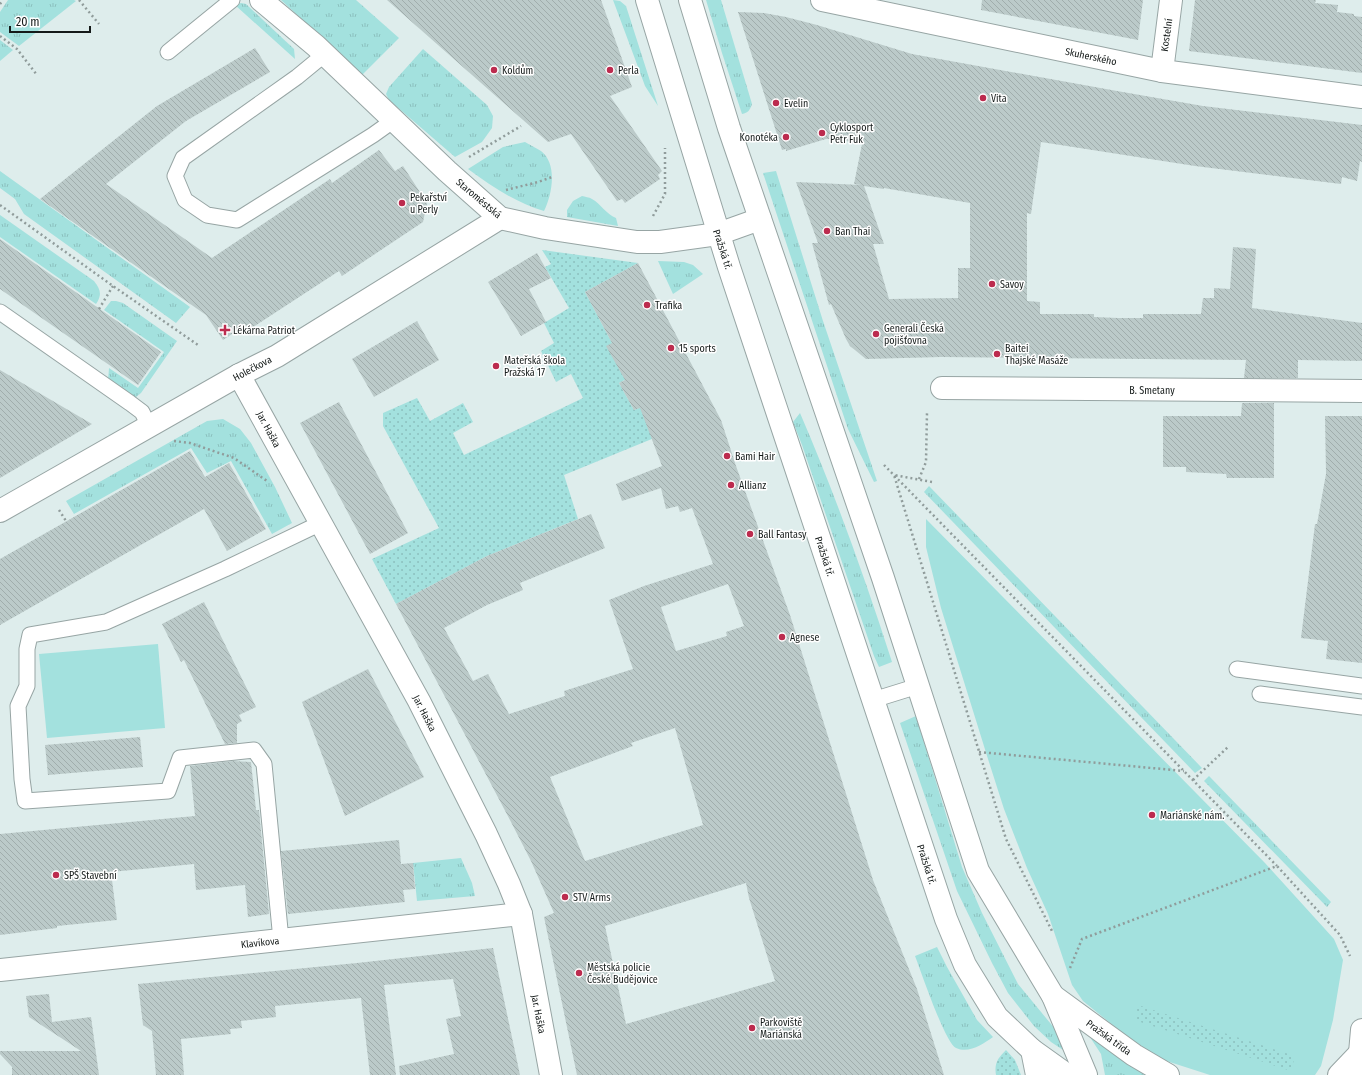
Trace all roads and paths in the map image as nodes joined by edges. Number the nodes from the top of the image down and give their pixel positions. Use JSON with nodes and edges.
{"nodes":[{"id":1,"x":3,"y":0,"type":"edge"},
{"id":2,"x":79,"y":0,"type":"edge"},
{"id":3,"x":232,"y":0,"type":"edge"},
{"id":4,"x":261,"y":0,"type":"edge"},
{"id":5,"x":647,"y":0,"type":"edge"},
{"id":6,"x":690,"y":0,"type":"edge"},
{"id":7,"x":822,"y":0,"type":"edge"},
{"id":8,"x":1171,"y":0,"type":"edge"},
{"id":9,"x":0,"y":4,"type":"edge"},
{"id":10,"x":99,"y":24,"type":"dead end"},
{"id":11,"x":0,"y":36,"type":"edge"},
{"id":12,"x":168,"y":52,"type":"dead end"},
{"id":13,"x":325,"y":54,"type":"junction"},
{"id":14,"x":1162,"y":70,"type":"junction"},
{"id":15,"x":37,"y":75,"type":"dead end"},
{"id":16,"x":1362,"y":96,"type":"edge"},
{"id":17,"x":394,"y":120,"type":"junction"},
{"id":18,"x":521,"y":126,"type":"dead end"},
{"id":19,"x":665,"y":148,"type":"dead end"},
{"id":20,"x":463,"y":161,"type":"dead end"},
{"id":21,"x":552,"y":177,"type":"dead end"},
{"id":22,"x":482,"y":202,"type":"junction"},
{"id":23,"x":0,"y":205,"type":"edge"},
{"id":24,"x":500,"y":218,"type":"junction"},
{"id":25,"x":647,"y":219,"type":"dead end"},
{"id":26,"x":760,"y":219,"type":"junction"},
{"id":27,"x":718,"y":234,"type":"junction"},
{"id":28,"x":113,"y":286,"type":"junction"},
{"id":29,"x":98,"y":309,"type":"dead end"},
{"id":30,"x":0,"y":312,"type":"edge"},
{"id":31,"x":198,"y":345,"type":"dead end"},
{"id":32,"x":239,"y":375,"type":"junction"},
{"id":33,"x":942,"y":388,"type":"dead end"},
{"id":34,"x":1362,"y":391,"type":"edge"},
{"id":35,"x":927,"y":413,"type":"dead end"},
{"id":36,"x":149,"y":426,"type":"junction"},
{"id":37,"x":168,"y":440,"type":"dead end"},
{"id":38,"x":884,"y":465,"type":"dead end"},
{"id":39,"x":894,"y":475,"type":"junction"},
{"id":40,"x":918,"y":479,"type":"junction"},
{"id":41,"x":270,"y":482,"type":"dead end"},
{"id":42,"x":932,"y":482,"type":"dead end"},
{"id":43,"x":59,"y":510,"type":"dead end"},
{"id":44,"x":0,"y":511,"type":"edge"},
{"id":45,"x":66,"y":522,"type":"dead end"},
{"id":46,"x":321,"y":523,"type":"junction"},
{"id":47,"x":1237,"y":669,"type":"dead end"},
{"id":48,"x":918,"y":686,"type":"junction"},
{"id":49,"x":1362,"y":686,"type":"edge"},
{"id":50,"x":1260,"y":694,"type":"dead end"},
{"id":51,"x":873,"y":700,"type":"junction"},
{"id":52,"x":1362,"y":707,"type":"edge"},
{"id":53,"x":1228,"y":747,"type":"dead end"},
{"id":54,"x":979,"y":752,"type":"junction"},
{"id":55,"x":1184,"y":771,"type":"junction"},
{"id":56,"x":1193,"y":780,"type":"junction"},
{"id":57,"x":1277,"y":866,"type":"junction"},
{"id":58,"x":521,"y":914,"type":"junction"},
{"id":59,"x":1053,"y":933,"type":"dead end"},
{"id":60,"x":281,"y":940,"type":"junction"},
{"id":61,"x":1350,"y":956,"type":"dead end"},
{"id":62,"x":1070,"y":968,"type":"dead end"},
{"id":63,"x":0,"y":970,"type":"edge"},
{"id":64,"x":1053,"y":996,"type":"junction"},
{"id":65,"x":1362,"y":1030,"type":"edge"},
{"id":66,"x":1032,"y":1050,"type":"junction"},
{"id":67,"x":1361,"y":1061,"type":"edge"},
{"id":68,"x":551,"y":1075,"type":"edge"},
{"id":69,"x":1037,"y":1075,"type":"edge"},
{"id":70,"x":1067,"y":1075,"type":"edge"},
{"id":71,"x":1086,"y":1075,"type":"edge"},
{"id":72,"x":1168,"y":1075,"type":"edge"},
{"id":73,"x":1339,"y":1075,"type":"edge"}],
"edges":[{"from":1,"to":9,"type":"path"},
{"from":2,"to":10,"type":"path"},
{"from":3,"to":12,"type":"lane"},
{"from":4,"to":13,"type":"street","name":"Staroměstská"},
{"from":5,"to":27,"type":"street","name":"Pražská tř."},
{"from":6,"to":26,"type":"street"},
{"from":7,"to":14,"type":"street","name":"Skuherského"},
{"from":8,"to":14,"type":"street","name":"Kostelní"},
{"from":11,"to":15,"type":"path"},
{"from":13,"to":17,"type":"street","name":"Staroměstská"},
{"from":13,"to":17,"type":"lane"},
{"from":14,"to":16,"type":"street","name":"Skuherského"},
{"from":17,"to":22,"type":"street","name":"Staroměstská"},
{"from":18,"to":20,"type":"path"},
{"from":19,"to":25,"type":"path"},
{"from":21,"to":22,"type":"path"},
{"from":22,"to":24,"type":"street","name":"Staroměstská"},
{"from":23,"to":28,"type":"path"},
{"from":24,"to":27,"type":"street","name":"Staroměstská"},
{"from":24,"to":32,"type":"street","name":"Holečkova"},
{"from":26,"to":27,"type":"street","name":"Staroměstská"},
{"from":26,"to":48,"type":"street"},
{"from":27,"to":51,"type":"street","name":"Pražská tř."},
{"from":28,"to":29,"type":"path"},
{"from":28,"to":31,"type":"path"},
{"from":30,"to":36,"type":"lane"},
{"from":32,"to":36,"type":"street","name":"Holečkova"},
{"from":32,"to":46,"type":"street","name":"Jar. Haška"},
{"from":33,"to":34,"type":"street","name":"B. Smetany"},
{"from":35,"to":40,"type":"path"},
{"from":36,"to":44,"type":"street","name":"Holečkova"},
{"from":37,"to":41,"type":"path"},
{"from":38,"to":39,"type":"path"},
{"from":39,"to":40,"type":"path"},
{"from":39,"to":54,"type":"path"},
{"from":39,"to":55,"type":"path"},
{"from":40,"to":42,"type":"path"},
{"from":43,"to":45,"type":"path"},
{"from":46,"to":58,"type":"street","name":"Jar. Haška"},
{"from":46,"to":60,"type":"lane"},
{"from":47,"to":49,"type":"lane"},
{"from":48,"to":51,"type":"lane"},
{"from":48,"to":64,"type":"street"},
{"from":50,"to":52,"type":"lane"},
{"from":51,"to":66,"type":"street","name":"Pražská tř."},
{"from":53,"to":56,"type":"path"},
{"from":54,"to":55,"type":"path"},
{"from":54,"to":59,"type":"path"},
{"from":55,"to":56,"type":"path"},
{"from":56,"to":57,"type":"path"},
{"from":57,"to":61,"type":"path"},
{"from":57,"to":62,"type":"path"},
{"from":58,"to":60,"type":"street","name":"Klavíkova"},
{"from":58,"to":68,"type":"street","name":"Jar. Haška"},
{"from":60,"to":63,"type":"street","name":"Klavíkova"},
{"from":64,"to":71,"type":"street"},
{"from":64,"to":72,"type":"street","name":"Pražská třída"},
{"from":65,"to":67,"type":"street"},
{"from":66,"to":69,"type":"street"},
{"from":66,"to":70,"type":"street","name":"Pražská tř."},
{"from":67,"to":73,"type":"street"}]}
